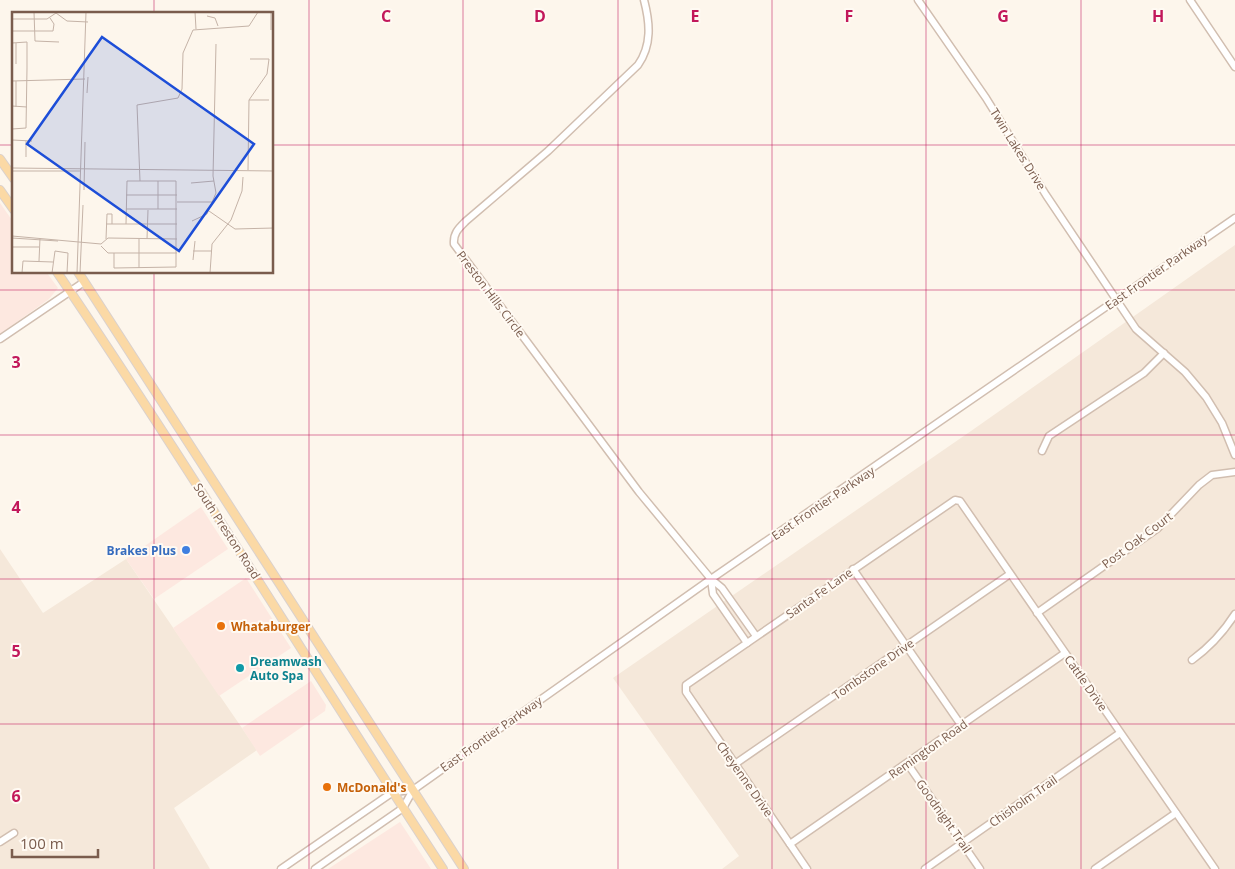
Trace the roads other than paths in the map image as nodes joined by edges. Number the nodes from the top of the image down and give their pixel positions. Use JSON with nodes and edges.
{"nodes":[{"id":1,"x":644,"y":0,"type":"edge"},
{"id":2,"x":918,"y":0,"type":"edge"},
{"id":3,"x":1190,"y":0,"type":"edge"},
{"id":4,"x":1235,"y":67,"type":"edge"},
{"id":5,"x":0,"y":159,"type":"edge"},
{"id":6,"x":12,"y":177,"type":"edge"},
{"id":7,"x":0,"y":190,"type":"edge"},
{"id":8,"x":12,"y":207,"type":"edge"},
{"id":9,"x":1235,"y":218,"type":"edge"},
{"id":10,"x":58,"y":274,"type":"edge"},
{"id":11,"x":79,"y":274,"type":"edge"},
{"id":12,"x":84,"y":282,"type":"junction"},
{"id":13,"x":70,"y":292,"type":"junction"},
{"id":14,"x":1118,"y":299,"type":"junction"},
{"id":15,"x":0,"y":339,"type":"edge"},
{"id":16,"x":1164,"y":353,"type":"junction"},
{"id":17,"x":1042,"y":451,"type":"dead end"},
{"id":18,"x":1235,"y":455,"type":"edge"},
{"id":19,"x":1235,"y":472,"type":"edge"},
{"id":20,"x":956,"y":500,"type":"joint"},
{"id":21,"x":853,"y":569,"type":"junction"},
{"id":22,"x":1010,"y":574,"type":"junction"},
{"id":23,"x":711,"y":579,"type":"junction"},
{"id":24,"x":1037,"y":613,"type":"junction"},
{"id":25,"x":1235,"y":614,"type":"edge"},
{"id":26,"x":756,"y":636,"type":"junction"},
{"id":27,"x":747,"y":643,"type":"junction"},
{"id":28,"x":906,"y":646,"type":"junction"},
{"id":29,"x":1065,"y":653,"type":"junction"},
{"id":30,"x":1192,"y":660,"type":"dead end"},
{"id":31,"x":685,"y":688,"type":"joint"},
{"id":32,"x":962,"y":725,"type":"junction"},
{"id":33,"x":1120,"y":733,"type":"junction"},
{"id":34,"x":907,"y":763,"type":"junction"},
{"id":35,"x":735,"y":764,"type":"junction"},
{"id":36,"x":412,"y":790,"type":"junction"},
{"id":37,"x":393,"y":792,"type":"junction"},
{"id":38,"x":403,"y":808,"type":"junction"},
{"id":39,"x":1176,"y":813,"type":"junction"},
{"id":40,"x":14,"y":833,"type":"dead end"},
{"id":41,"x":0,"y":842,"type":"edge"},
{"id":42,"x":963,"y":843,"type":"junction"},
{"id":43,"x":790,"y":844,"type":"junction"},
{"id":44,"x":282,"y":869,"type":"edge"},
{"id":45,"x":315,"y":869,"type":"edge"},
{"id":46,"x":443,"y":869,"type":"edge"},
{"id":47,"x":464,"y":869,"type":"edge"},
{"id":48,"x":807,"y":869,"type":"edge"},
{"id":49,"x":925,"y":869,"type":"edge"},
{"id":50,"x":980,"y":869,"type":"edge"},
{"id":51,"x":1095,"y":869,"type":"edge"},
{"id":52,"x":1215,"y":869,"type":"edge"}],
"edges":[{"from":1,"to":23,"type":"street","name":"Preston Hills Circle"},
{"from":2,"to":14,"type":"street","name":"Twin Lakes Drive"},
{"from":3,"to":4,"type":"street"},
{"from":5,"to":6,"type":"main road"},
{"from":7,"to":8,"type":"main road"},
{"from":9,"to":14,"type":"street","name":"East Frontier Parkway"},
{"from":10,"to":13,"type":"main road","name":"South Preston Road"},
{"from":11,"to":12,"type":"main road","name":"South Preston Road"},
{"from":12,"to":13,"type":"street"},
{"from":12,"to":36,"type":"main road","name":"South Preston Road"},
{"from":13,"to":15,"type":"street"},
{"from":13,"to":37,"type":"main road","name":"South Preston Road"},
{"from":14,"to":16,"type":"street","name":"Twin Lakes Drive"},
{"from":14,"to":23,"type":"street","name":"East Frontier Parkway"},
{"from":16,"to":17,"type":"street"},
{"from":16,"to":18,"type":"street","name":"Twin Lakes Drive"},
{"from":19,"to":24,"type":"street","name":"Post Oak Court"},
{"from":20,"to":21,"type":"street","name":"Santa Fe Lane"},
{"from":20,"to":22,"type":"street","name":"Cattle Drive"},
{"from":21,"to":26,"type":"street","name":"Santa Fe Lane"},
{"from":21,"to":28,"type":"street"},
{"from":22,"to":24,"type":"street","name":"Cattle Drive"},
{"from":22,"to":28,"type":"street","name":"Tombstone Drive"},
{"from":23,"to":26,"type":"street"},
{"from":23,"to":27,"type":"street"},
{"from":23,"to":36,"type":"street","name":"East Frontier Parkway"},
{"from":24,"to":29,"type":"street","name":"Cattle Drive"},
{"from":25,"to":30,"type":"street"},
{"from":26,"to":27,"type":"street","name":"Santa Fe Lane"},
{"from":27,"to":31,"type":"street","name":"Santa Fe Lane"},
{"from":28,"to":32,"type":"street"},
{"from":28,"to":35,"type":"street","name":"Tombstone Drive"},
{"from":29,"to":32,"type":"street","name":"Remington Road"},
{"from":29,"to":33,"type":"street","name":"Cattle Drive"},
{"from":31,"to":35,"type":"street","name":"Cheyenne Drive"},
{"from":32,"to":34,"type":"street","name":"Remington Road"},
{"from":33,"to":39,"type":"street","name":"Cattle Drive"},
{"from":33,"to":42,"type":"street","name":"Chisholm Trail"},
{"from":34,"to":42,"type":"street","name":"Goodnight Trail"},
{"from":34,"to":43,"type":"street","name":"Remington Road"},
{"from":35,"to":43,"type":"street","name":"Cheyenne Drive"},
{"from":36,"to":37,"type":"street"},
{"from":36,"to":38,"type":"street"},
{"from":36,"to":47,"type":"main road","name":"South Preston Road"},
{"from":37,"to":38,"type":"main road","name":"South Preston Road"},
{"from":37,"to":44,"type":"street"},
{"from":38,"to":45,"type":"street"},
{"from":38,"to":46,"type":"main road","name":"South Preston Road"},
{"from":39,"to":51,"type":"street"},
{"from":39,"to":52,"type":"street","name":"Cattle Drive"},
{"from":40,"to":41,"type":"street"},
{"from":42,"to":49,"type":"street","name":"Chisholm Trail"},
{"from":42,"to":50,"type":"street","name":"Goodnight Trail"},
{"from":43,"to":48,"type":"street","name":"Cheyenne Drive"}]}
